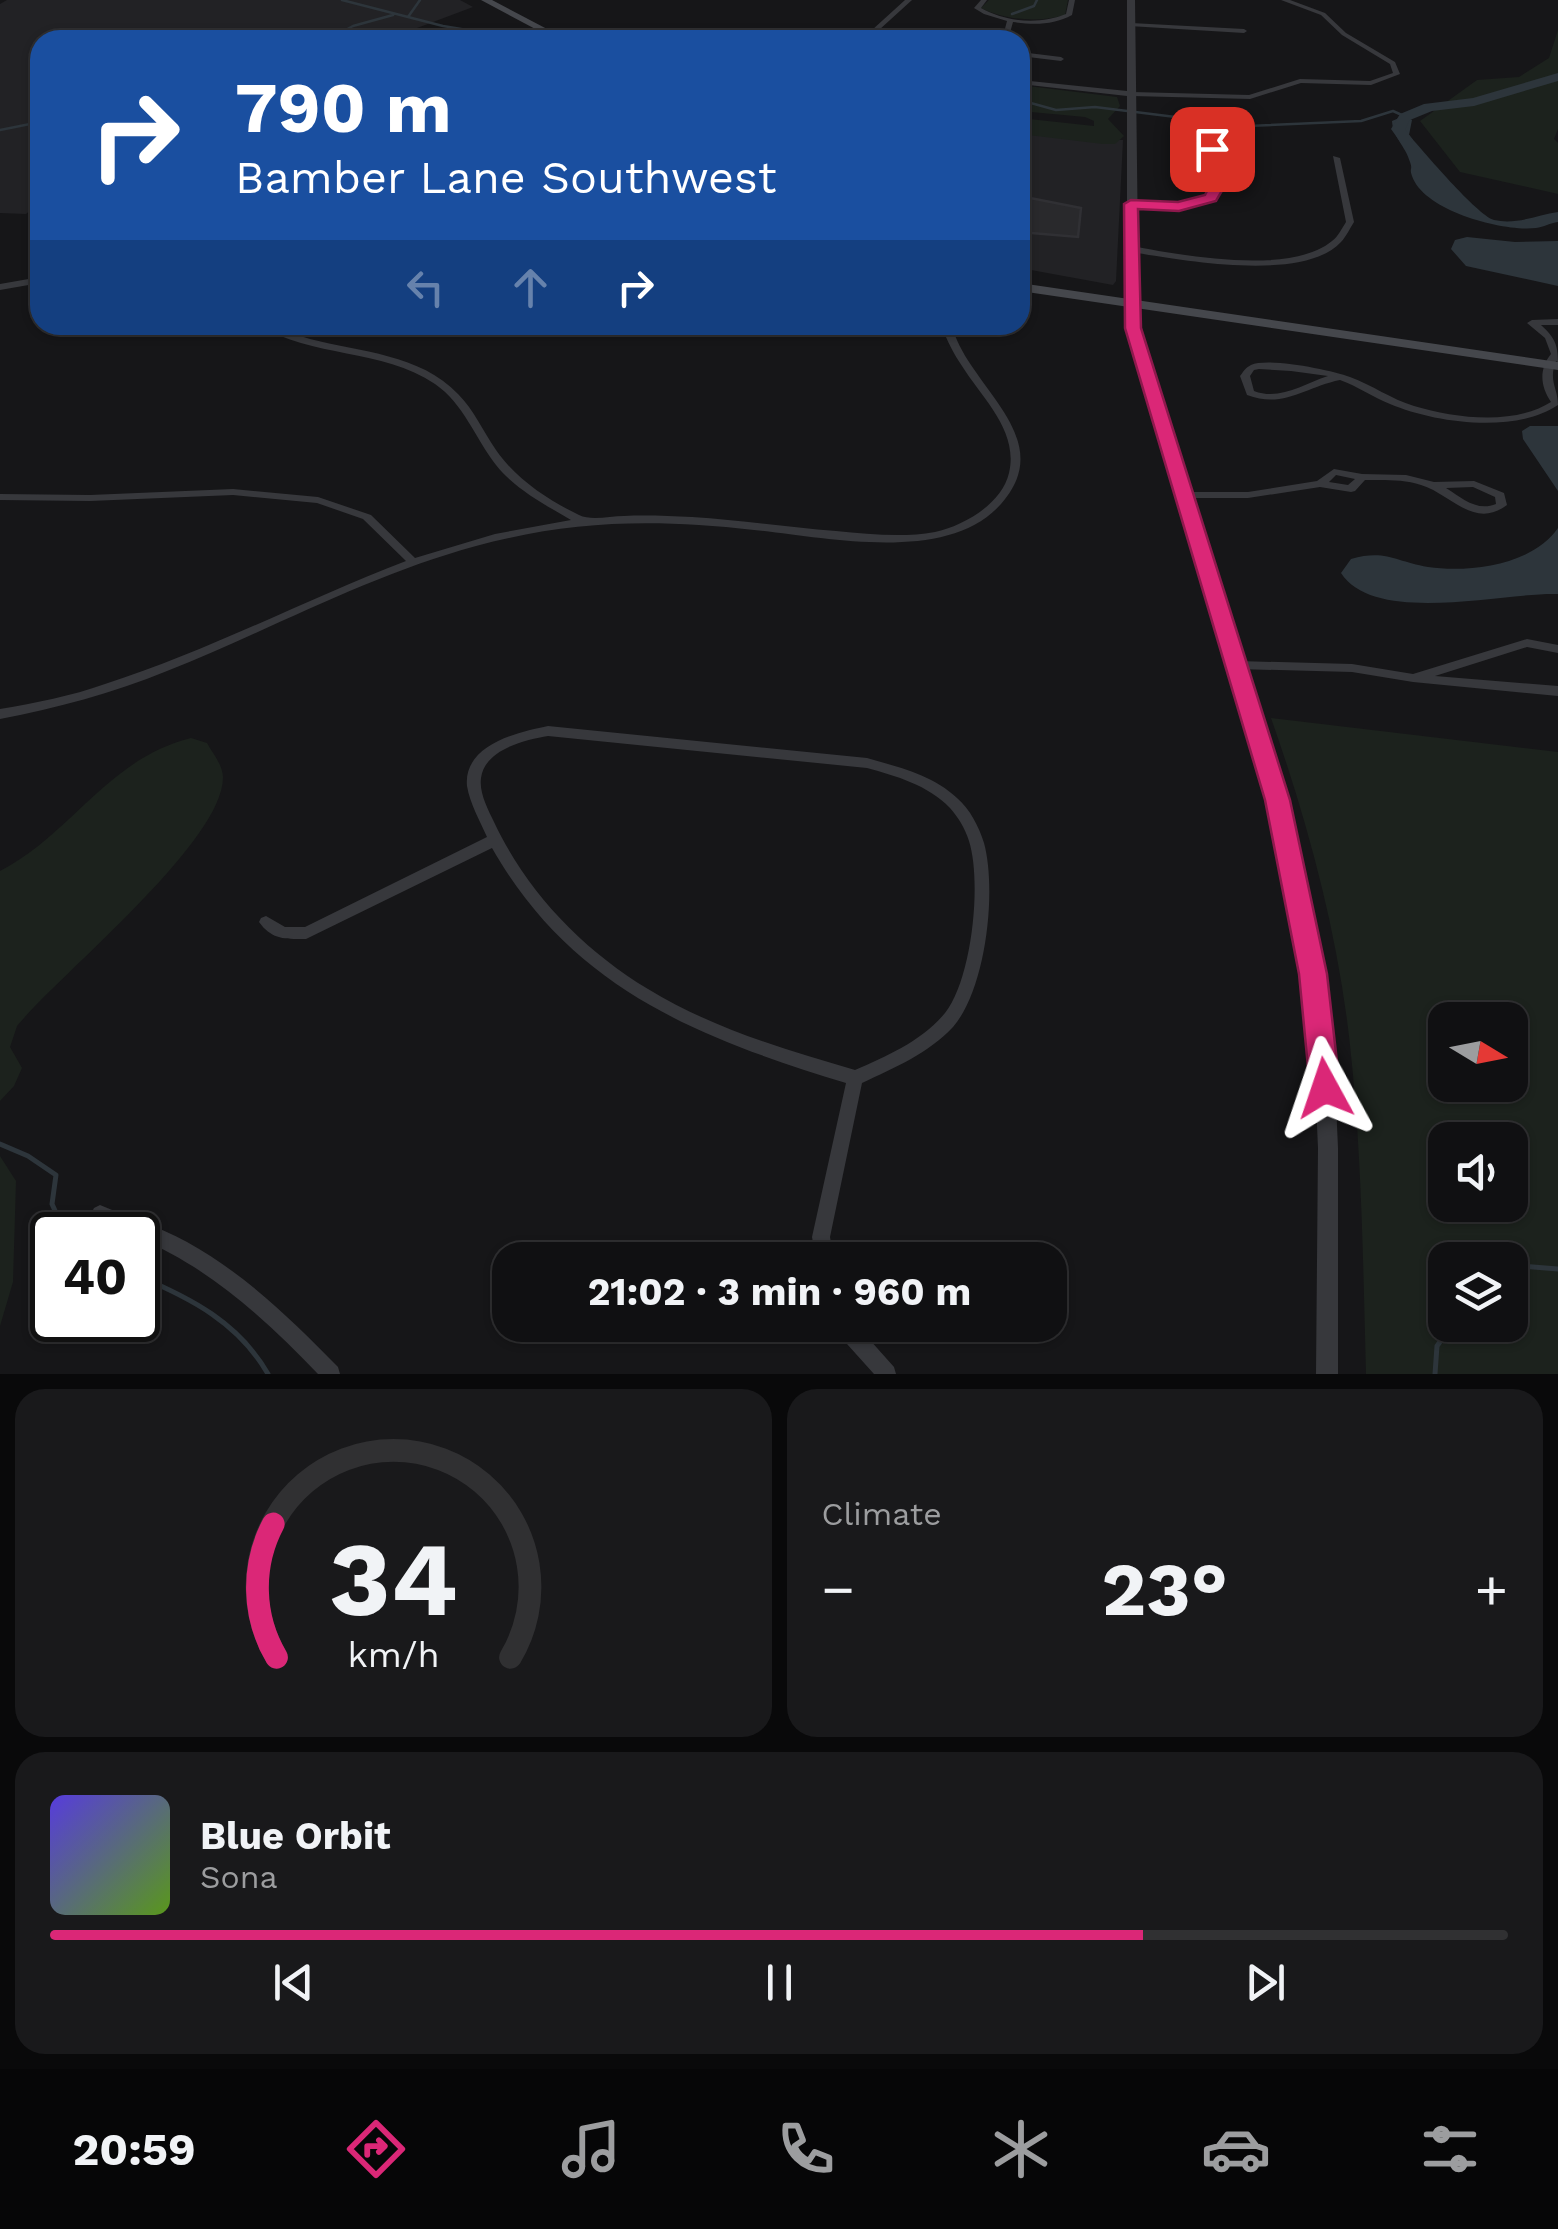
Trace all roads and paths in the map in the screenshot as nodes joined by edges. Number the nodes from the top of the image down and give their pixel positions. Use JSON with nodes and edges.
{"nodes":[{"id":1,"x":485,"y":0,"type":"edge"},
{"id":2,"x":909,"y":0,"type":"edge"},
{"id":3,"x":984,"y":0,"type":"edge"},
{"id":4,"x":1072,"y":0,"type":"edge"},
{"id":5,"x":1131,"y":0,"type":"edge"},
{"id":6,"x":1284,"y":0,"type":"edge"},
{"id":7,"x":1011,"y":18,"type":"junction"},
{"id":8,"x":1131,"y":26,"type":"junction"},
{"id":9,"x":544,"y":30,"type":"edge"},
{"id":10,"x":875,"y":30,"type":"edge"},
{"id":11,"x":1008,"y":30,"type":"edge"},
{"id":12,"x":1244,"y":31,"type":"dead end"},
{"id":13,"x":1030,"y":55,"type":"edge"},
{"id":14,"x":1061,"y":59,"type":"dead end"},
{"id":15,"x":1030,"y":83,"type":"edge"},
{"id":16,"x":1132,"y":94,"type":"junction"},
{"id":17,"x":1212,"y":149,"type":"dead end"},
{"id":18,"x":1336,"y":158,"type":"dead end"},
{"id":19,"x":1131,"y":204,"type":"junction"},
{"id":20,"x":1131,"y":249,"type":"junction"},
{"id":21,"x":1030,"y":279,"type":"edge"},
{"id":22,"x":30,"y":282,"type":"edge"},
{"id":23,"x":0,"y":287,"type":"edge"},
{"id":24,"x":1030,"y":288,"type":"edge"},
{"id":25,"x":1131,"y":301,"type":"junction"},
{"id":26,"x":1558,"y":322,"type":"edge"},
{"id":27,"x":290,"y":335,"type":"edge"},
{"id":28,"x":949,"y":335,"type":"edge"},
{"id":29,"x":1556,"y":360,"type":"edge"},
{"id":30,"x":1340,"y":376,"type":"junction"},
{"id":31,"x":1557,"y":402,"type":"edge"},
{"id":32,"x":1434,"y":485,"type":"junction"},
{"id":33,"x":1184,"y":496,"type":"junction"},
{"id":34,"x":0,"y":497,"type":"edge"},
{"id":35,"x":582,"y":522,"type":"junction"},
{"id":36,"x":414,"y":562,"type":"junction"},
{"id":37,"x":1558,"y":649,"type":"edge"},
{"id":38,"x":1238,"y":665,"type":"junction"},
{"id":39,"x":1413,"y":678,"type":"junction"},
{"id":40,"x":1558,"y":691,"type":"edge"},
{"id":41,"x":0,"y":714,"type":"edge"},
{"id":42,"x":495,"y":840,"type":"junction"},
{"id":43,"x":266,"y":922,"type":"dead end"},
{"id":44,"x":856,"y":1078,"type":"junction"},
{"id":45,"x":160,"y":1239,"type":"edge"},
{"id":46,"x":821,"y":1242,"type":"edge"},
{"id":47,"x":859,"y":1342,"type":"edge"},
{"id":48,"x":331,"y":1374,"type":"edge"},
{"id":49,"x":887,"y":1374,"type":"edge"},
{"id":50,"x":1327,"y":1374,"type":"edge"}],
"edges":[{"from":1,"to":9,"type":"main road"},
{"from":2,"to":10,"type":"street"},
{"from":3,"to":7,"type":"street"},
{"from":4,"to":7,"type":"street"},
{"from":5,"to":8,"type":"street"},
{"from":6,"to":16,"type":"street"},
{"from":7,"to":11,"type":"street"},
{"from":8,"to":12,"type":"street"},
{"from":8,"to":16,"type":"street"},
{"from":13,"to":14,"type":"street"},
{"from":15,"to":16,"type":"street"},
{"from":16,"to":19,"type":"street"},
{"from":17,"to":19,"type":"street"},
{"from":18,"to":20,"type":"street"},
{"from":19,"to":20,"type":"street"},
{"from":20,"to":25,"type":"street"},
{"from":21,"to":25,"type":"main road"},
{"from":22,"to":23,"type":"street"},
{"from":24,"to":25,"type":"main road"},
{"from":25,"to":29,"type":"main road"},
{"from":25,"to":33,"type":"street"},
{"from":26,"to":29,"type":"street"},
{"from":27,"to":35,"type":"street"},
{"from":28,"to":35,"type":"street"},
{"from":29,"to":31,"type":"street"},
{"from":30,"to":30,"type":"street"},
{"from":30,"to":31,"type":"street"},
{"from":32,"to":32,"type":"street"},
{"from":32,"to":33,"type":"street"},
{"from":33,"to":38,"type":"street"},
{"from":34,"to":36,"type":"street"},
{"from":35,"to":36,"type":"street"},
{"from":36,"to":41,"type":"street"},
{"from":37,"to":39,"type":"street"},
{"from":38,"to":39,"type":"street"},
{"from":38,"to":50,"type":"street"},
{"from":39,"to":40,"type":"street"},
{"from":42,"to":43,"type":"street"},
{"from":42,"to":44,"type":"street"},
{"from":42,"to":44,"type":"street"},
{"from":44,"to":46,"type":"street"},
{"from":45,"to":48,"type":"street"},
{"from":47,"to":49,"type":"street"}]}
